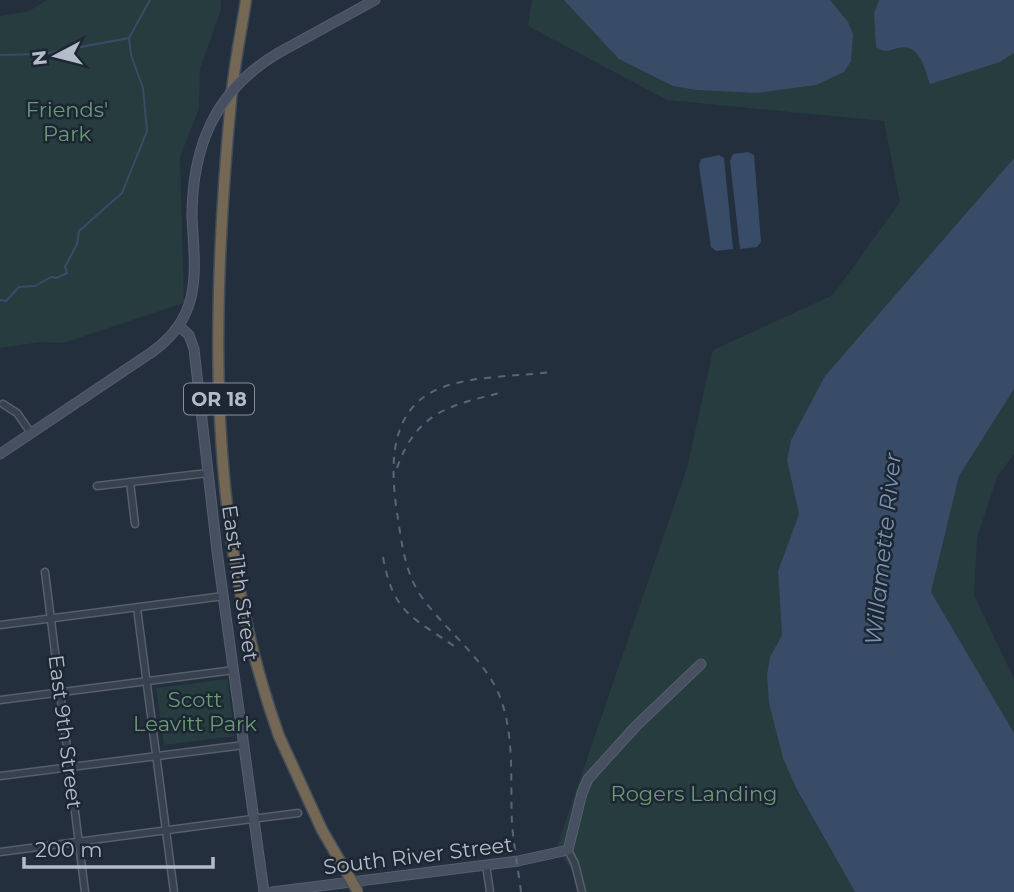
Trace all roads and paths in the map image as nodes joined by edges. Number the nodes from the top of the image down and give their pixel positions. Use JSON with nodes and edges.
{"nodes":[{"id":1,"x":246,"y":0,"type":"edge"},
{"id":2,"x":375,"y":0,"type":"edge"},
{"id":3,"x":179,"y":326,"type":"junction"},
{"id":4,"x":3,"y":404,"type":"dead end"},
{"id":5,"x":31,"y":433,"type":"junction"},
{"id":6,"x":0,"y":454,"type":"edge"},
{"id":7,"x":208,"y":473,"type":"junction"},
{"id":8,"x":130,"y":482,"type":"junction"},
{"id":9,"x":97,"y":486,"type":"dead end"},
{"id":10,"x":135,"y":524,"type":"dead end"},
{"id":11,"x":45,"y":572,"type":"dead end"},
{"id":12,"x":224,"y":596,"type":"junction"},
{"id":13,"x":137,"y":608,"type":"junction"},
{"id":14,"x":51,"y":619,"type":"junction"},
{"id":15,"x":0,"y":625,"type":"edge"},
{"id":16,"x":701,"y":664,"type":"dead end"},
{"id":17,"x":234,"y":670,"type":"junction"},
{"id":18,"x":146,"y":682,"type":"junction"},
{"id":19,"x":60,"y":693,"type":"junction"},
{"id":20,"x":0,"y":700,"type":"edge"},
{"id":21,"x":244,"y":745,"type":"junction"},
{"id":22,"x":156,"y":756,"type":"junction"},
{"id":23,"x":69,"y":767,"type":"junction"},
{"id":24,"x":0,"y":776,"type":"edge"},
{"id":25,"x":298,"y":813,"type":"dead end"},
{"id":26,"x":254,"y":819,"type":"junction"},
{"id":27,"x":166,"y":831,"type":"junction"},
{"id":28,"x":79,"y":842,"type":"junction"},
{"id":29,"x":568,"y":850,"type":"junction"},
{"id":30,"x":0,"y":852,"type":"edge"},
{"id":31,"x":486,"y":864,"type":"junction"},
{"id":32,"x":355,"y":888,"type":"edge"},
{"id":33,"x":85,"y":892,"type":"edge"},
{"id":34,"x":174,"y":892,"type":"edge"},
{"id":35,"x":264,"y":892,"type":"edge"},
{"id":36,"x":272,"y":892,"type":"edge"},
{"id":37,"x":490,"y":892,"type":"edge"},
{"id":38,"x":582,"y":892,"type":"edge"}],
"edges":[{"from":1,"to":32,"type":"highway","number":"OR 18","bridge":true},
{"from":2,"to":3,"type":"street","bridge":true},
{"from":3,"to":5,"type":"street"},
{"from":3,"to":7,"type":"street","name":"East 11th Street"},
{"from":4,"to":5,"type":"street"},
{"from":5,"to":6,"type":"street"},
{"from":7,"to":8,"type":"street"},
{"from":7,"to":12,"type":"street","name":"East 11th Street"},
{"from":8,"to":9,"type":"street"},
{"from":8,"to":10,"type":"street"},
{"from":11,"to":14,"type":"street","name":"East 9th Street"},
{"from":12,"to":13,"type":"street"},
{"from":12,"to":17,"type":"street","name":"East 11th Street"},
{"from":13,"to":14,"type":"street"},
{"from":13,"to":18,"type":"street"},
{"from":14,"to":15,"type":"street"},
{"from":14,"to":19,"type":"street","name":"East 9th Street"},
{"from":16,"to":29,"type":"street"},
{"from":17,"to":18,"type":"street"},
{"from":17,"to":21,"type":"street","name":"East 11th Street"},
{"from":18,"to":19,"type":"street"},
{"from":18,"to":22,"type":"street"},
{"from":19,"to":20,"type":"street"},
{"from":19,"to":23,"type":"street","name":"East 9th Street"},
{"from":21,"to":22,"type":"street"},
{"from":21,"to":26,"type":"street","name":"East 11th Street"},
{"from":22,"to":23,"type":"street"},
{"from":22,"to":27,"type":"street"},
{"from":23,"to":24,"type":"street"},
{"from":23,"to":28,"type":"street","name":"East 9th Street"},
{"from":25,"to":26,"type":"street"},
{"from":26,"to":27,"type":"street"},
{"from":26,"to":35,"type":"street","name":"East 11th Street"},
{"from":27,"to":28,"type":"street"},
{"from":27,"to":34,"type":"street"},
{"from":28,"to":30,"type":"street"},
{"from":28,"to":33,"type":"street","name":"East 9th Street"},
{"from":29,"to":31,"type":"street","name":"South River Street"},
{"from":29,"to":38,"type":"street"},
{"from":31,"to":32,"type":"street","name":"South River Street"},
{"from":31,"to":37,"type":"street"},
{"from":32,"to":36,"type":"street","name":"South River Street"}]}
